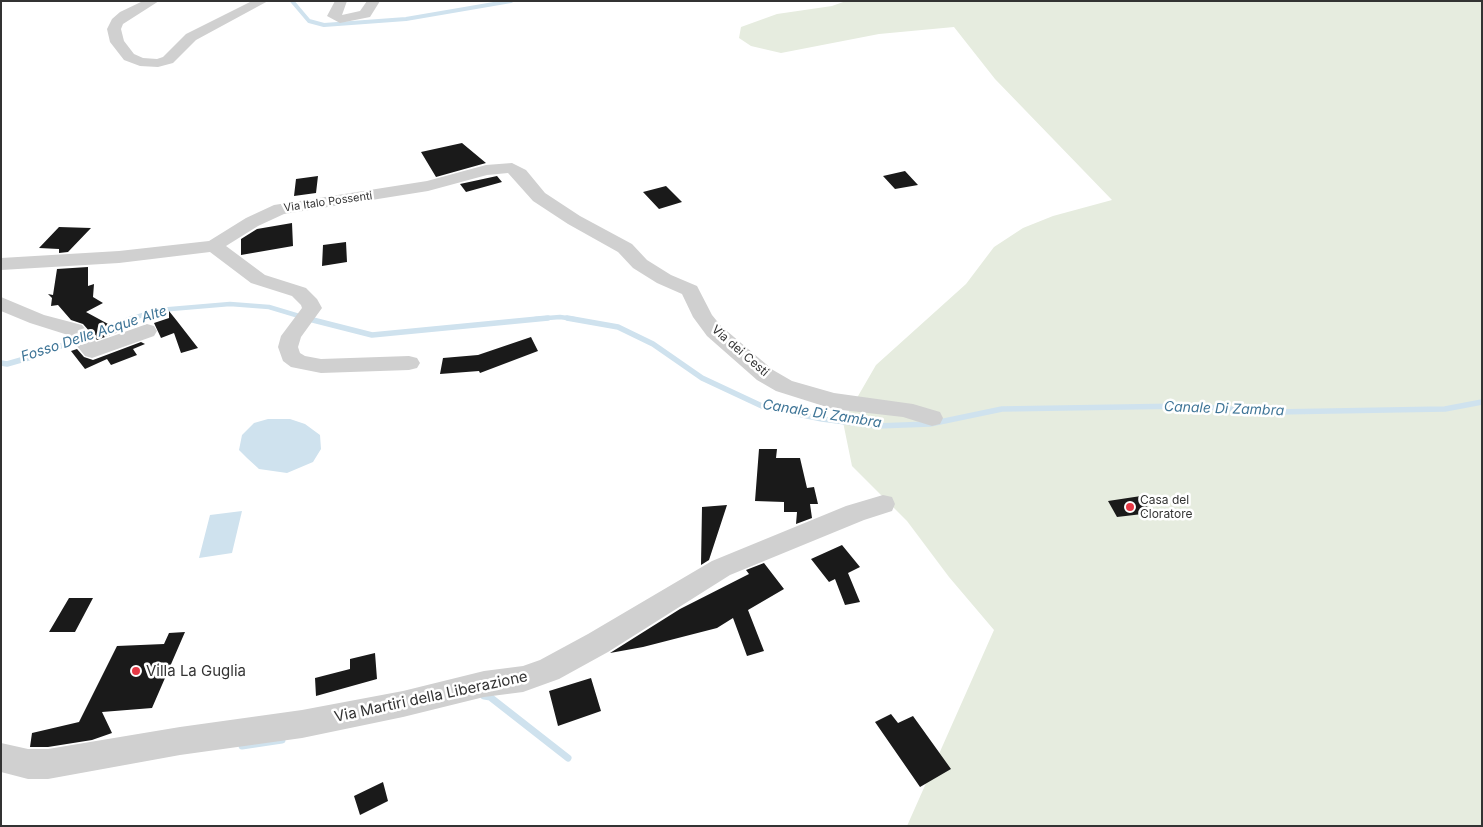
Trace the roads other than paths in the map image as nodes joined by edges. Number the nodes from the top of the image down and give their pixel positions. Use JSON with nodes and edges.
{"nodes":[{"id":1,"x":153,"y":1,"type":"edge"},
{"id":2,"x":262,"y":1,"type":"edge"},
{"id":3,"x":341,"y":1,"type":"edge"},
{"id":4,"x":374,"y":1,"type":"edge"},
{"id":5,"x":512,"y":168,"type":"joint"},
{"id":6,"x":214,"y":246,"type":"junction"},
{"id":7,"x":1,"y":264,"type":"edge"},
{"id":8,"x":1,"y":303,"type":"edge"},
{"id":9,"x":148,"y":331,"type":"dead end"},
{"id":10,"x":409,"y":363,"type":"dead end"},
{"id":11,"x":932,"y":418,"type":"dead end"},
{"id":12,"x":883,"y":504,"type":"dead end"},
{"id":13,"x":1,"y":757,"type":"edge"}],
"edges":[{"from":1,"to":2,"type":"street"},
{"from":3,"to":4,"type":"street"},
{"from":5,"to":6,"type":"street","name":"Via Italo Possenti"},
{"from":5,"to":11,"type":"street","name":"Via dei Cesti"},
{"from":6,"to":7,"type":"street","name":"Via Italo Possenti"},
{"from":6,"to":10,"type":"street"},
{"from":8,"to":9,"type":"street"},
{"from":12,"to":13,"type":"street","name":"Via Martiri della Liberazione"}]}
